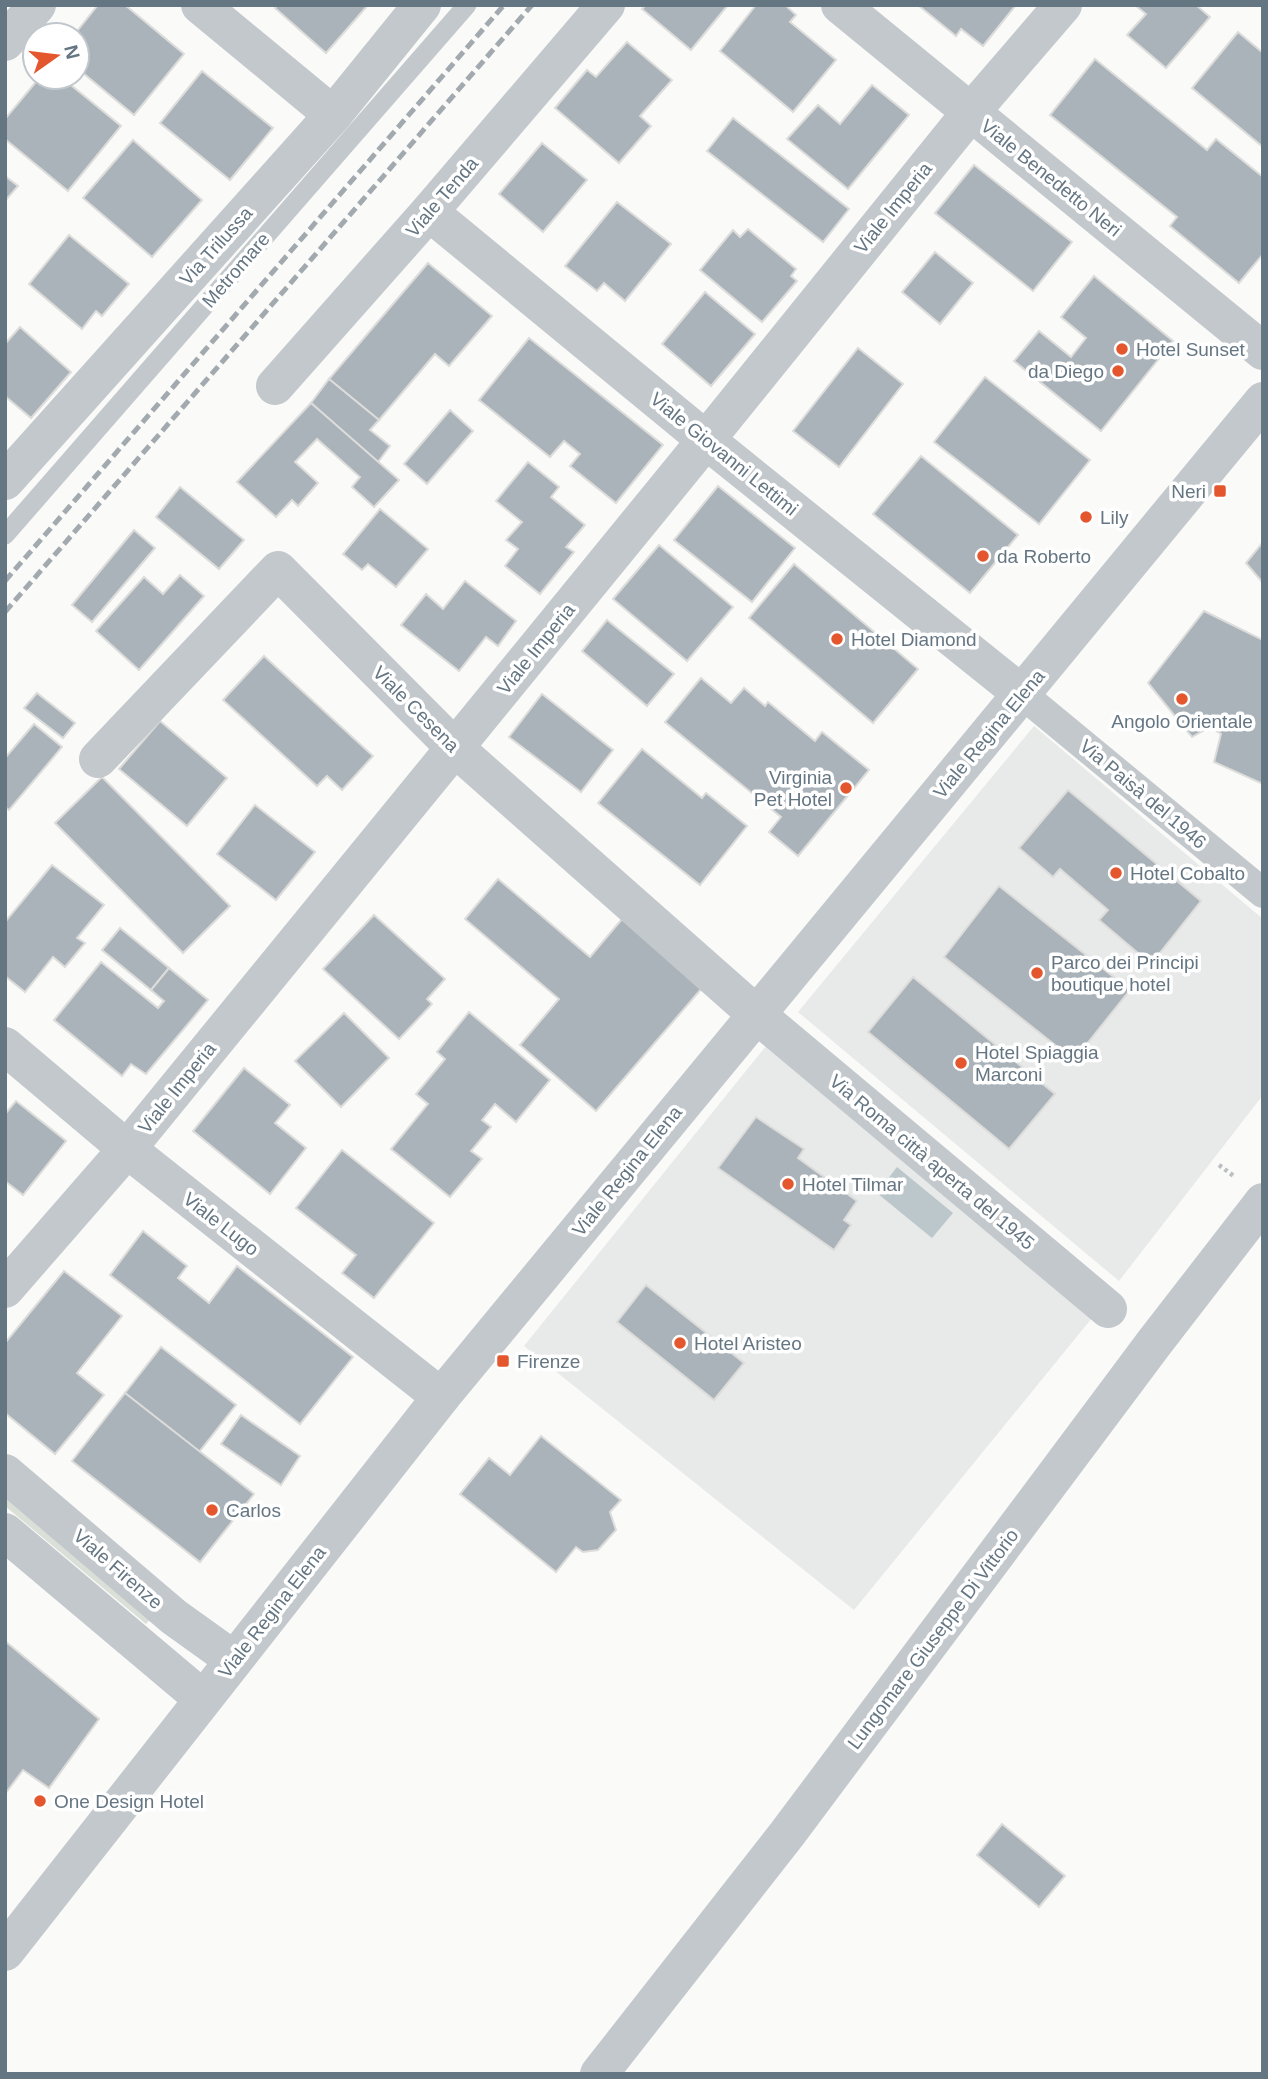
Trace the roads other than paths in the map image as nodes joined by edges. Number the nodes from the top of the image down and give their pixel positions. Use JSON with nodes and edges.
{"nodes":[{"id":1,"x":37,"y":5,"type":"edge"},
{"id":2,"x":200,"y":5,"type":"edge"},
{"id":3,"x":422,"y":5,"type":"edge"},
{"id":4,"x":467,"y":5,"type":"edge"},
{"id":5,"x":606,"y":5,"type":"edge"},
{"id":6,"x":840,"y":5,"type":"edge"},
{"id":7,"x":1063,"y":5,"type":"edge"},
{"id":8,"x":5,"y":42,"type":"edge"},
{"id":9,"x":971,"y":112,"type":"junction"},
{"id":10,"x":333,"y":115,"type":"junction"},
{"id":11,"x":429,"y":212,"type":"junction"},
{"id":12,"x":1263,"y":351,"type":"edge"},
{"id":13,"x":275,"y":386,"type":"dead end"},
{"id":14,"x":1263,"y":401,"type":"edge"},
{"id":15,"x":706,"y":440,"type":"junction"},
{"id":16,"x":5,"y":481,"type":"edge"},
{"id":17,"x":5,"y":535,"type":"edge"},
{"id":18,"x":1022,"y":694,"type":"junction"},
{"id":19,"x":455,"y":748,"type":"junction"},
{"id":20,"x":97,"y":759,"type":"dead end"},
{"id":21,"x":1263,"y":893,"type":"edge"},
{"id":22,"x":756,"y":1014,"type":"junction"},
{"id":23,"x":5,"y":1046,"type":"edge"},
{"id":24,"x":127,"y":1149,"type":"junction"},
{"id":25,"x":1263,"y":1202,"type":"edge"},
{"id":26,"x":5,"y":1289,"type":"edge"},
{"id":27,"x":1108,"y":1309,"type":"dead end"},
{"id":28,"x":441,"y":1397,"type":"junction"},
{"id":29,"x":5,"y":1473,"type":"edge"},
{"id":30,"x":5,"y":1532,"type":"edge"},
{"id":31,"x":234,"y":1660,"type":"junction"},
{"id":32,"x":204,"y":1699,"type":"junction"},
{"id":33,"x":5,"y":1952,"type":"edge"},
{"id":34,"x":599,"y":2074,"type":"edge"}],
"edges":[{"from":1,"to":8,"type":"street"},
{"from":2,"to":10,"type":"street"},
{"from":3,"to":10,"type":"street","name":"Via Trilussa"},
{"from":4,"to":17,"type":"lane","name":"Metromare"},
{"from":5,"to":11,"type":"street","name":"Viale Tenda"},
{"from":6,"to":9,"type":"street","name":"Viale Benedetto Neri"},
{"from":7,"to":9,"type":"street","name":"Viale Imperia"},
{"from":9,"to":12,"type":"street","name":"Viale Benedetto Neri"},
{"from":9,"to":15,"type":"street","name":"Viale Imperia"},
{"from":10,"to":16,"type":"street","name":"Via Trilussa"},
{"from":11,"to":13,"type":"street","name":"Viale Tenda"},
{"from":11,"to":15,"type":"street","name":"Viale Giovanni Lettimi"},
{"from":14,"to":18,"type":"street","name":"Viale Regina Elena"},
{"from":15,"to":18,"type":"street","name":"Viale Giovanni Lettimi"},
{"from":15,"to":19,"type":"street","name":"Viale Imperia"},
{"from":18,"to":21,"type":"street","name":"Via Paisà del 1946"},
{"from":18,"to":22,"type":"street","name":"Viale Regina Elena"},
{"from":19,"to":20,"type":"street","name":"Viale Cesena"},
{"from":19,"to":22,"type":"street","name":"Viale Cesena"},
{"from":19,"to":24,"type":"street","name":"Viale Imperia"},
{"from":22,"to":27,"type":"street","name":"Via Roma città aperta del 1945"},
{"from":22,"to":28,"type":"street","name":"Viale Regina Elena"},
{"from":23,"to":24,"type":"street","name":"Viale Lugo"},
{"from":24,"to":26,"type":"street","name":"Viale Imperia"},
{"from":24,"to":28,"type":"street","name":"Viale Lugo"},
{"from":25,"to":34,"type":"street","name":"Lungomare Giuseppe Di Vittorio"},
{"from":28,"to":31,"type":"street","name":"Viale Regina Elena"},
{"from":29,"to":31,"type":"street","name":"Viale Firenze"},
{"from":30,"to":32,"type":"street"},
{"from":31,"to":32,"type":"street","name":"Viale Regina Elena"},
{"from":32,"to":33,"type":"street","name":"Viale Regina Elena"}]}
